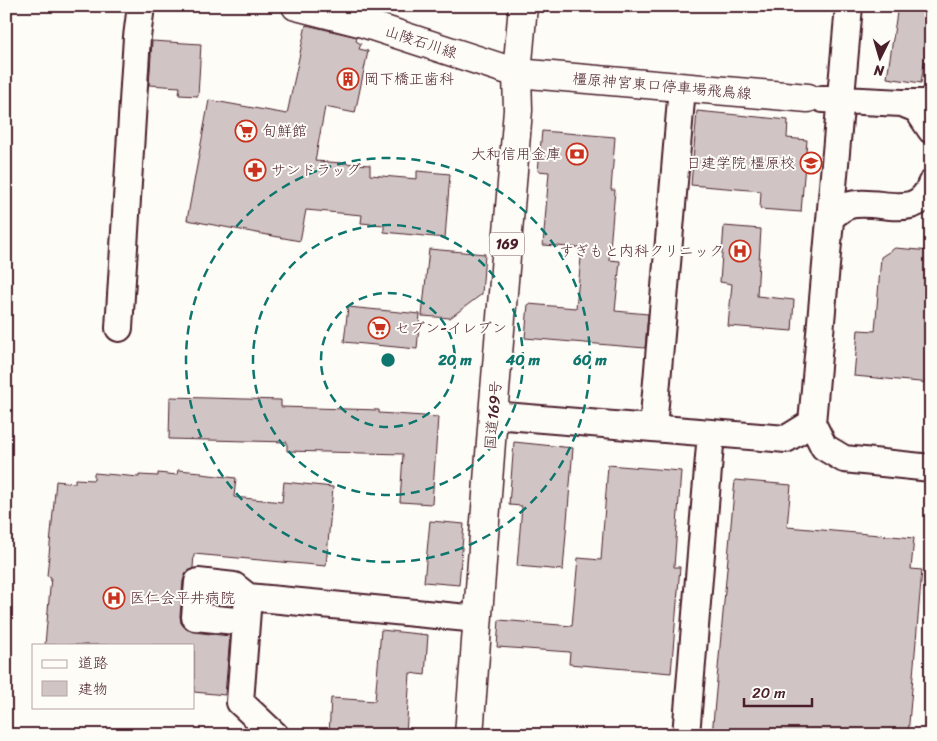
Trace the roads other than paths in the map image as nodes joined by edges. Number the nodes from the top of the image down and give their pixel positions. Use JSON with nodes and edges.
{"nodes":[{"id":1,"x":141,"y":6,"type":"edge"},
{"id":2,"x":296,"y":6,"type":"edge"},
{"id":3,"x":523,"y":6,"type":"edge"},
{"id":4,"x":849,"y":6,"type":"edge"},
{"id":5,"x":364,"y":15,"type":"edge"},
{"id":6,"x":517,"y":73,"type":"junction"},
{"id":7,"x":682,"y":88,"type":"junction"},
{"id":8,"x":808,"y":98,"type":"junction"},
{"id":9,"x":840,"y":99,"type":"junction"},
{"id":10,"x":931,"y":100,"type":"edge"},
{"id":11,"x":902,"y":103,"type":"junction"},
{"id":12,"x":931,"y":130,"type":"edge"},
{"id":13,"x":838,"y":132,"type":"junction"},
{"id":14,"x":931,"y":184,"type":"edge"},
{"id":15,"x":831,"y":216,"type":"junction"},
{"id":16,"x":119,"y":328,"type":"dead end"},
{"id":17,"x":493,"y":415,"type":"junction"},
{"id":18,"x":812,"y":423,"type":"junction"},
{"id":19,"x":653,"y":428,"type":"junction"},
{"id":20,"x":711,"y":433,"type":"junction"},
{"id":21,"x":931,"y":468,"type":"edge"},
{"id":22,"x":478,"y":619,"type":"junction"},
{"id":23,"x":275,"y":735,"type":"edge"},
{"id":24,"x":469,"y":735,"type":"edge"},
{"id":25,"x":686,"y":735,"type":"edge"}],
"edges":[{"from":1,"to":16,"type":"street"},
{"from":2,"to":5,"type":"main road","name":"山陵石川線"},
{"from":3,"to":6,"type":"main road","name":"国道169号","number":"169"},
{"from":4,"to":9,"type":"street"},
{"from":5,"to":6,"type":"main road","name":"山陵石川線"},
{"from":6,"to":7,"type":"main road","name":"橿原神宮東口停車場飛鳥線"},
{"from":6,"to":17,"type":"main road","name":"国道169号","number":"169"},
{"from":7,"to":8,"type":"main road","name":"橿原神宮東口停車場飛鳥線"},
{"from":7,"to":19,"type":"street"},
{"from":8,"to":9,"type":"street"},
{"from":8,"to":13,"type":"street"},
{"from":9,"to":11,"type":"street"},
{"from":9,"to":13,"type":"street"},
{"from":10,"to":11,"type":"street"},
{"from":11,"to":12,"type":"street"},
{"from":13,"to":15,"type":"street"},
{"from":14,"to":15,"type":"street"},
{"from":15,"to":18,"type":"street"},
{"from":17,"to":19,"type":"street"},
{"from":17,"to":22,"type":"main road","name":"国道169号","number":"169"},
{"from":18,"to":20,"type":"street"},
{"from":18,"to":21,"type":"street"},
{"from":19,"to":20,"type":"street"},
{"from":20,"to":25,"type":"street"},
{"from":22,"to":23,"type":"street"},
{"from":22,"to":24,"type":"main road","name":"国道169号","number":"169"}]}
